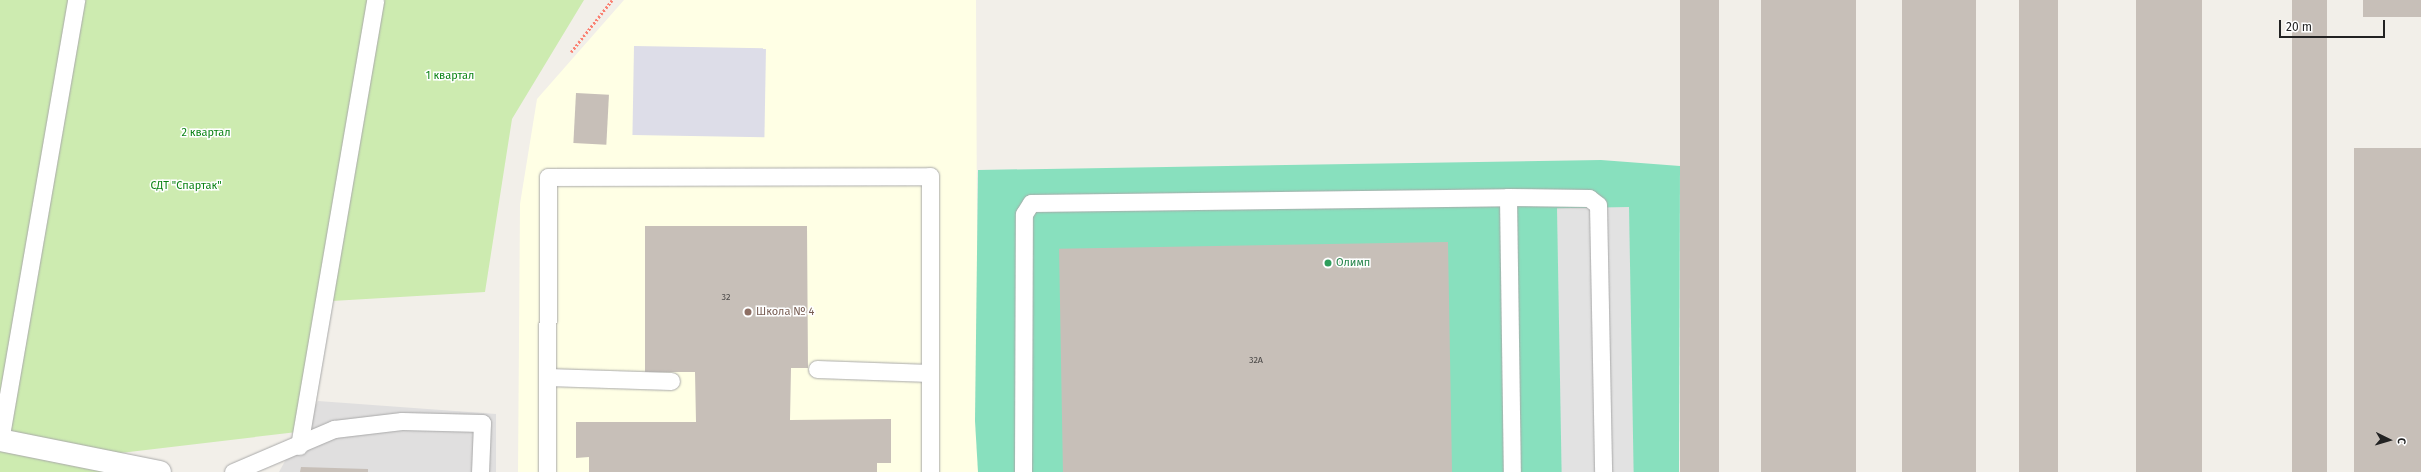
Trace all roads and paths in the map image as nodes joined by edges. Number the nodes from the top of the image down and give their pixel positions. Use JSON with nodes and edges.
{"nodes":[{"id":1,"x":76,"y":0,"type":"edge"},
{"id":2,"x":375,"y":0,"type":"edge"},
{"id":3,"x":612,"y":0,"type":"edge"},
{"id":4,"x":571,"y":52,"type":"dead end"},
{"id":5,"x":1508,"y":198,"type":"junction"},
{"id":6,"x":817,"y":369,"type":"dead end"},
{"id":7,"x":930,"y":373,"type":"junction"},
{"id":8,"x":547,"y":377,"type":"junction"},
{"id":9,"x":671,"y":381,"type":"dead end"},
{"id":10,"x":0,"y":440,"type":"edge"},
{"id":11,"x":299,"y":446,"type":"junction"},
{"id":12,"x":160,"y":472,"type":"edge"},
{"id":13,"x":233,"y":472,"type":"edge"},
{"id":14,"x":480,"y":472,"type":"edge"},
{"id":15,"x":547,"y":472,"type":"edge"},
{"id":16,"x":930,"y":472,"type":"edge"},
{"id":17,"x":1024,"y":472,"type":"edge"},
{"id":18,"x":1512,"y":472,"type":"edge"},
{"id":19,"x":1603,"y":472,"type":"edge"}],
"edges":[{"from":1,"to":10,"type":"lane"},
{"from":2,"to":11,"type":"lane"},
{"from":3,"to":4,"type":"path"},
{"from":5,"to":17,"type":"lane"},
{"from":5,"to":18,"type":"lane"},
{"from":5,"to":19,"type":"lane"},
{"from":6,"to":7,"type":"lane"},
{"from":7,"to":8,"type":"lane"},
{"from":7,"to":16,"type":"lane"},
{"from":8,"to":9,"type":"lane"},
{"from":8,"to":15,"type":"lane"},
{"from":10,"to":12,"type":"street"},
{"from":11,"to":13,"type":"lane"},
{"from":11,"to":14,"type":"lane"}]}
